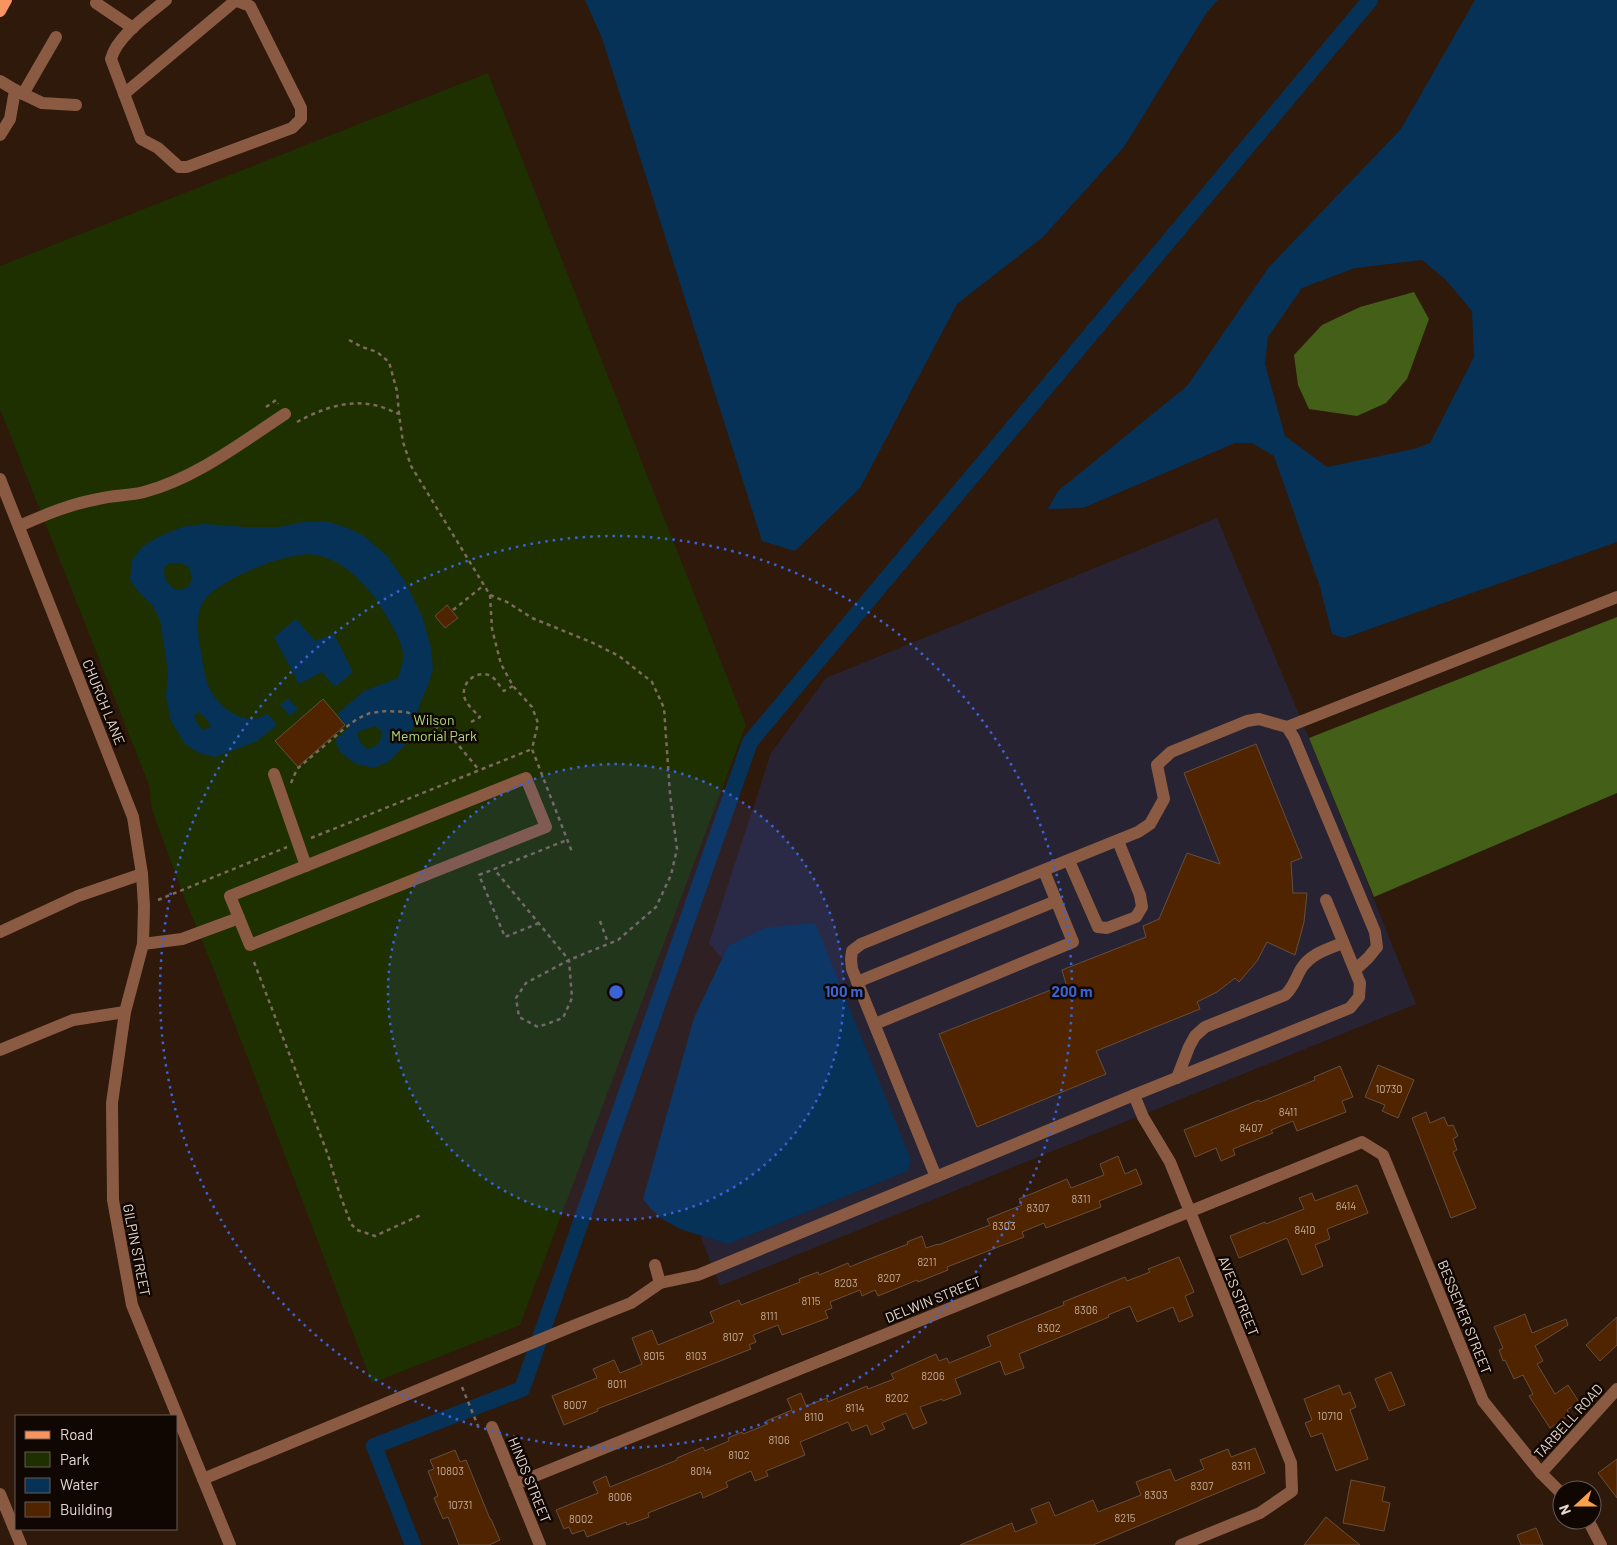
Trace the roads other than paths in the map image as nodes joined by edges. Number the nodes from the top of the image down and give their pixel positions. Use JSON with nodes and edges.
{"nodes":[{"id":1,"x":6,"y":0,"type":"edge"},
{"id":2,"x":166,"y":0,"type":"edge"},
{"id":3,"x":234,"y":0,"type":"edge"},
{"id":4,"x":96,"y":3,"type":"dead end"},
{"id":5,"x":0,"y":11,"type":"edge"},
{"id":6,"x":133,"y":28,"type":"junction"},
{"id":7,"x":56,"y":37,"type":"dead end"},
{"id":8,"x":0,"y":81,"type":"edge"},
{"id":9,"x":19,"y":92,"type":"junction"},
{"id":10,"x":124,"y":94,"type":"junction"},
{"id":11,"x":76,"y":105,"type":"dead end"},
{"id":12,"x":0,"y":135,"type":"edge"},
{"id":13,"x":285,"y":414,"type":"road end"},
{"id":14,"x":0,"y":478,"type":"edge"},
{"id":15,"x":19,"y":526,"type":"junction"},
{"id":16,"x":1617,"y":597,"type":"edge"},
{"id":17,"x":1287,"y":727,"type":"junction"},
{"id":18,"x":274,"y":774,"type":"dead end"},
{"id":19,"x":1118,"y":841,"type":"junction"},
{"id":20,"x":1069,"y":860,"type":"junction"},
{"id":21,"x":306,"y":866,"type":"junction"},
{"id":22,"x":1044,"y":871,"type":"junction"},
{"id":23,"x":142,"y":874,"type":"junction"},
{"id":24,"x":1056,"y":900,"type":"junction"},
{"id":25,"x":1326,"y":900,"type":"dead end"},
{"id":26,"x":239,"y":918,"type":"junction"},
{"id":27,"x":0,"y":932,"type":"edge"},
{"id":28,"x":1343,"y":942,"type":"junction"},
{"id":29,"x":143,"y":944,"type":"junction"},
{"id":30,"x":1355,"y":970,"type":"junction"},
{"id":31,"x":857,"y":982,"type":"junction"},
{"id":32,"x":125,"y":1012,"type":"junction"},
{"id":33,"x":874,"y":1024,"type":"junction"},
{"id":34,"x":0,"y":1050,"type":"edge"},
{"id":35,"x":1178,"y":1078,"type":"junction"},
{"id":36,"x":1134,"y":1095,"type":"junction"},
{"id":37,"x":1362,"y":1142,"type":"joint"},
{"id":38,"x":936,"y":1177,"type":"junction"},
{"id":39,"x":1189,"y":1211,"type":"junction"},
{"id":40,"x":655,"y":1265,"type":"dead end"},
{"id":41,"x":660,"y":1284,"type":"junction"},
{"id":42,"x":1617,"y":1389,"type":"edge"},
{"id":43,"x":177,"y":1415,"type":"edge"},
{"id":44,"x":178,"y":1418,"type":"edge"},
{"id":45,"x":492,"y":1427,"type":"dead end"},
{"id":46,"x":1542,"y":1473,"type":"junction"},
{"id":47,"x":203,"y":1479,"type":"junction"},
{"id":48,"x":515,"y":1484,"type":"junction"},
{"id":49,"x":1552,"y":1484,"type":"edge"},
{"id":50,"x":0,"y":1494,"type":"edge"},
{"id":51,"x":1593,"y":1530,"type":"edge"},
{"id":52,"x":21,"y":1545,"type":"edge"},
{"id":53,"x":230,"y":1545,"type":"edge"},
{"id":54,"x":540,"y":1545,"type":"edge"},
{"id":55,"x":1181,"y":1545,"type":"edge"},
{"id":56,"x":1601,"y":1545,"type":"edge"}],
"edges":[{"from":1,"to":5,"type":"main road"},
{"from":2,"to":6,"type":"street"},
{"from":3,"to":10,"type":"street"},
{"from":3,"to":10,"type":"street"},
{"from":4,"to":6,"type":"street"},
{"from":6,"to":10,"type":"street"},
{"from":7,"to":9,"type":"street"},
{"from":8,"to":9,"type":"street"},
{"from":9,"to":11,"type":"street"},
{"from":9,"to":12,"type":"street"},
{"from":13,"to":15,"type":"street"},
{"from":14,"to":15,"type":"street","name":"CHURCH LANE"},
{"from":15,"to":23,"type":"street","name":"CHURCH LANE"},
{"from":16,"to":17,"type":"street"},
{"from":17,"to":19,"type":"street"},
{"from":17,"to":30,"type":"street"},
{"from":18,"to":21,"type":"street"},
{"from":19,"to":20,"type":"street"},
{"from":19,"to":20,"type":"street"},
{"from":20,"to":22,"type":"street"},
{"from":21,"to":26,"type":"street"},
{"from":21,"to":26,"type":"street"},
{"from":22,"to":24,"type":"street"},
{"from":22,"to":31,"type":"street"},
{"from":23,"to":27,"type":"street"},
{"from":23,"to":29,"type":"street","name":"CHURCH LANE"},
{"from":24,"to":31,"type":"street"},
{"from":24,"to":33,"type":"street"},
{"from":25,"to":28,"type":"street"},
{"from":26,"to":29,"type":"street"},
{"from":28,"to":30,"type":"street"},
{"from":28,"to":35,"type":"street"},
{"from":29,"to":32,"type":"street","name":"GILPIN STREET"},
{"from":30,"to":35,"type":"street"},
{"from":31,"to":33,"type":"street"},
{"from":32,"to":34,"type":"street"},
{"from":32,"to":43,"type":"street","name":"GILPIN STREET"},
{"from":33,"to":38,"type":"street"},
{"from":35,"to":36,"type":"street"},
{"from":36,"to":38,"type":"street"},
{"from":36,"to":39,"type":"street","name":"AVES STREET"},
{"from":37,"to":39,"type":"street","name":"DELWIN STREET"},
{"from":37,"to":46,"type":"street","name":"BESSEMER STREET"},
{"from":38,"to":41,"type":"street"},
{"from":39,"to":48,"type":"street","name":"DELWIN STREET"},
{"from":39,"to":55,"type":"street","name":"AVES STREET"},
{"from":40,"to":41,"type":"street"},
{"from":41,"to":47,"type":"street"},
{"from":42,"to":46,"type":"street","name":"TARBELL ROAD"},
{"from":44,"to":47,"type":"street","name":"GILPIN STREET"},
{"from":45,"to":48,"type":"street","name":"HINDS STREET"},
{"from":46,"to":49,"type":"street","name":"BESSEMER STREET"},
{"from":47,"to":53,"type":"street","name":"GILPIN STREET"},
{"from":48,"to":54,"type":"street","name":"HINDS STREET"},
{"from":50,"to":52,"type":"street"},
{"from":51,"to":56,"type":"street"}]}
